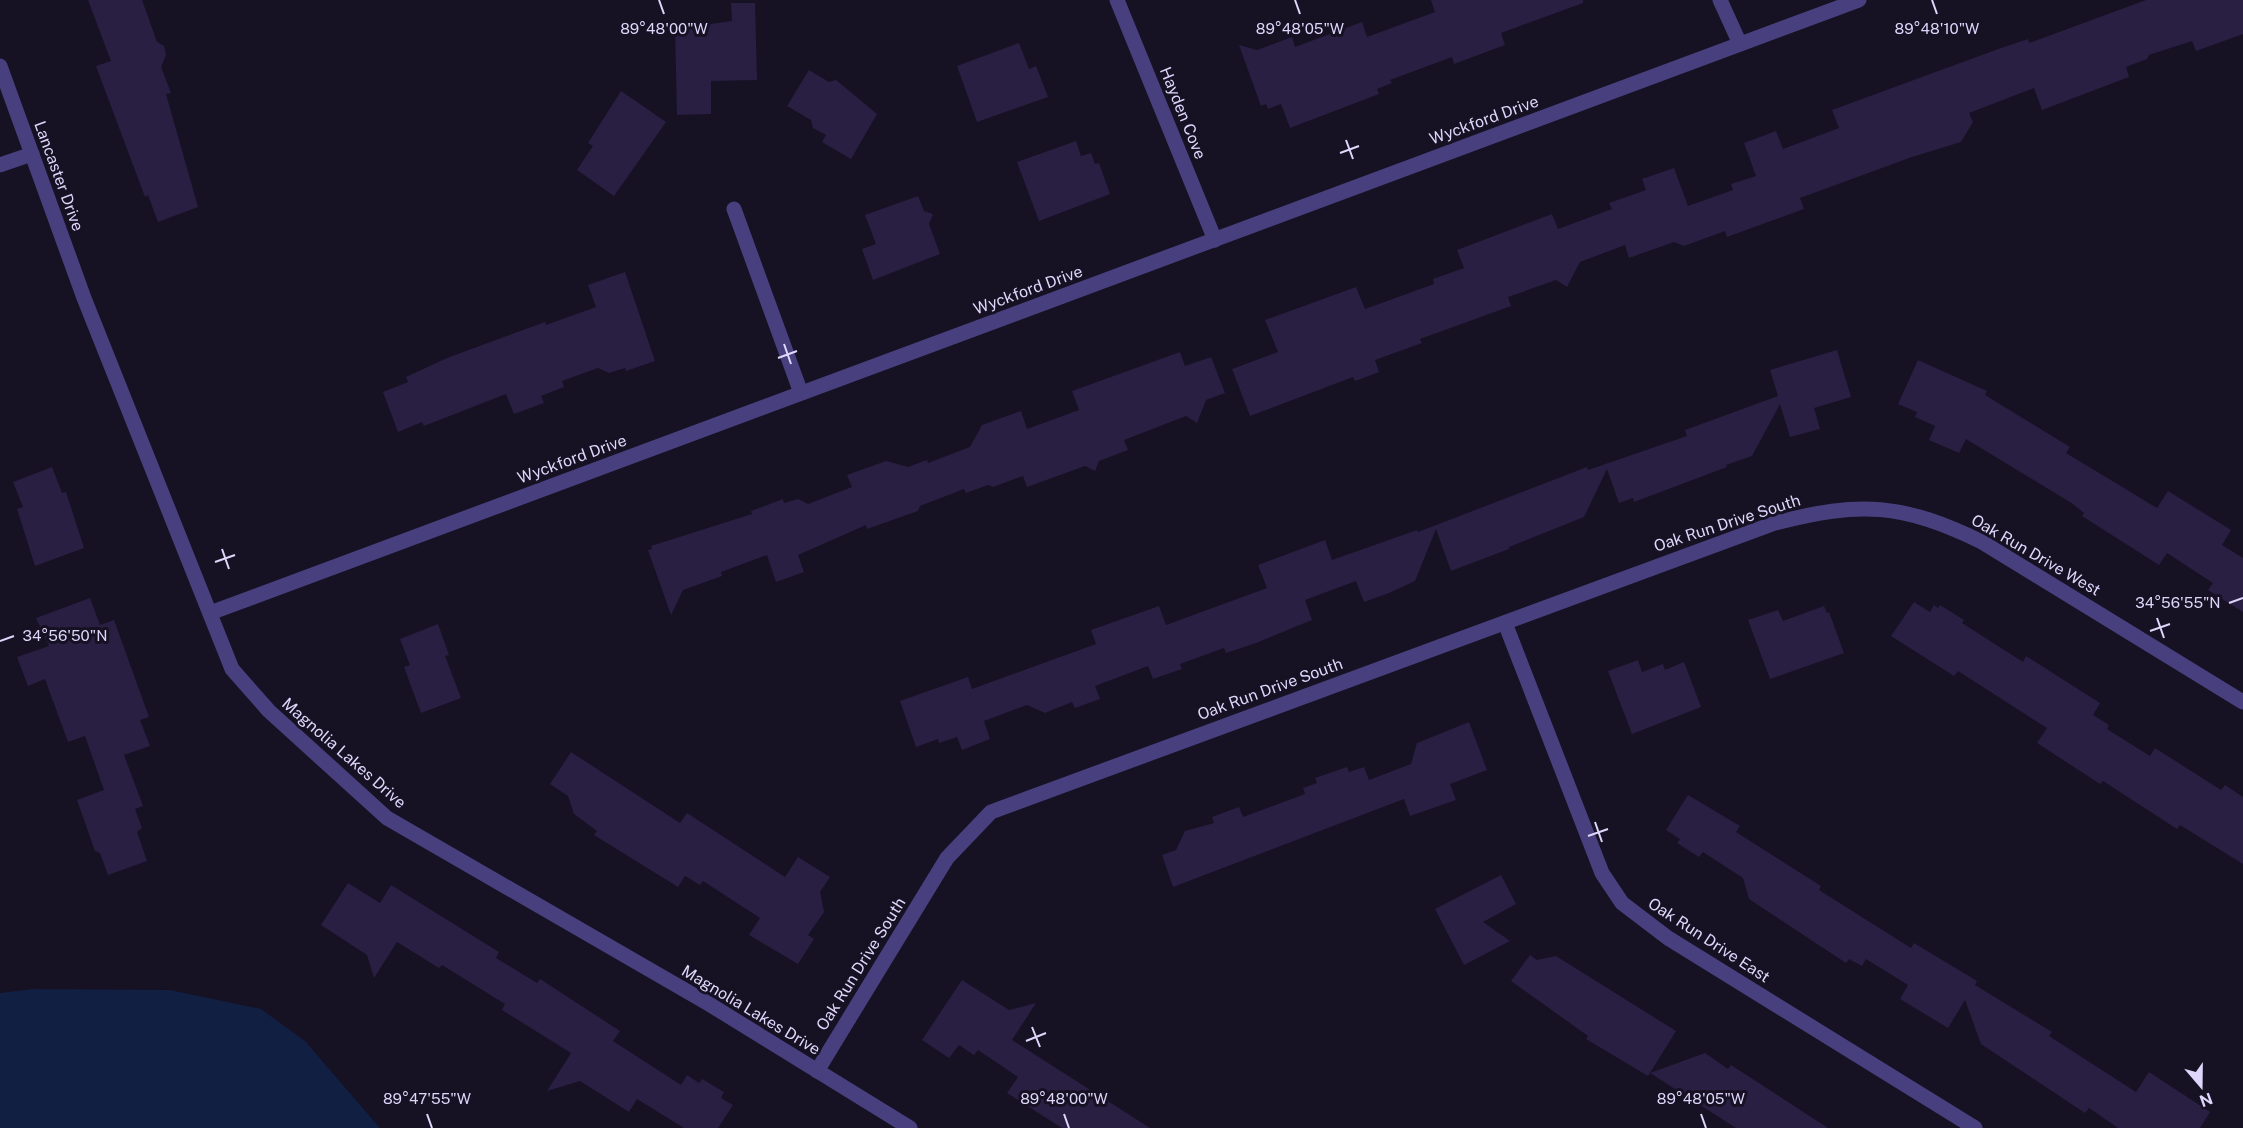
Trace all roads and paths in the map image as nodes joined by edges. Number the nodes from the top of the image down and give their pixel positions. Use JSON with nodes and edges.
{"nodes":[{"id":1,"x":1117,"y":0,"type":"edge"},
{"id":2,"x":1720,"y":0,"type":"edge"},
{"id":3,"x":1859,"y":0,"type":"edge"},
{"id":4,"x":1740,"y":44,"type":"junction"},
{"id":5,"x":0,"y":66,"type":"edge"},
{"id":6,"x":32,"y":154,"type":"junction"},
{"id":7,"x":0,"y":165,"type":"edge"},
{"id":8,"x":734,"y":209,"type":"dead end"},
{"id":9,"x":1215,"y":240,"type":"junction"},
{"id":10,"x":84,"y":298,"type":"joint"},
{"id":11,"x":801,"y":393,"type":"junction"},
{"id":12,"x":1860,"y":508,"type":"joint"},
{"id":13,"x":210,"y":613,"type":"junction"},
{"id":14,"x":1505,"y":623,"type":"junction"},
{"id":15,"x":2243,"y":702,"type":"edge"},
{"id":16,"x":817,"y":1071,"type":"junction"},
{"id":17,"x":910,"y":1128,"type":"edge"},
{"id":18,"x":1975,"y":1128,"type":"edge"}],
"edges":[{"from":1,"to":9,"type":"street","name":"Hayden Cove"},
{"from":2,"to":4,"type":"street"},
{"from":3,"to":4,"type":"street","name":"Wyckford Drive"},
{"from":4,"to":9,"type":"street","name":"Wyckford Drive"},
{"from":5,"to":6,"type":"street","name":"Lancaster Drive"},
{"from":6,"to":7,"type":"street"},
{"from":6,"to":10,"type":"street","name":"Lancaster Drive"},
{"from":8,"to":11,"type":"street"},
{"from":9,"to":11,"type":"street","name":"Wyckford Drive"},
{"from":10,"to":13,"type":"street","name":"Magnolia Lakes Drive"},
{"from":11,"to":13,"type":"street","name":"Wyckford Drive"},
{"from":12,"to":14,"type":"street","name":"Oak Run Drive South"},
{"from":12,"to":15,"type":"street","name":"Oak Run Drive West"},
{"from":13,"to":16,"type":"street","name":"Magnolia Lakes Drive"},
{"from":14,"to":16,"type":"street","name":"Oak Run Drive South"},
{"from":14,"to":18,"type":"street","name":"Oak Run Drive East"},
{"from":16,"to":17,"type":"street","name":"Magnolia Lakes Drive"}]}
